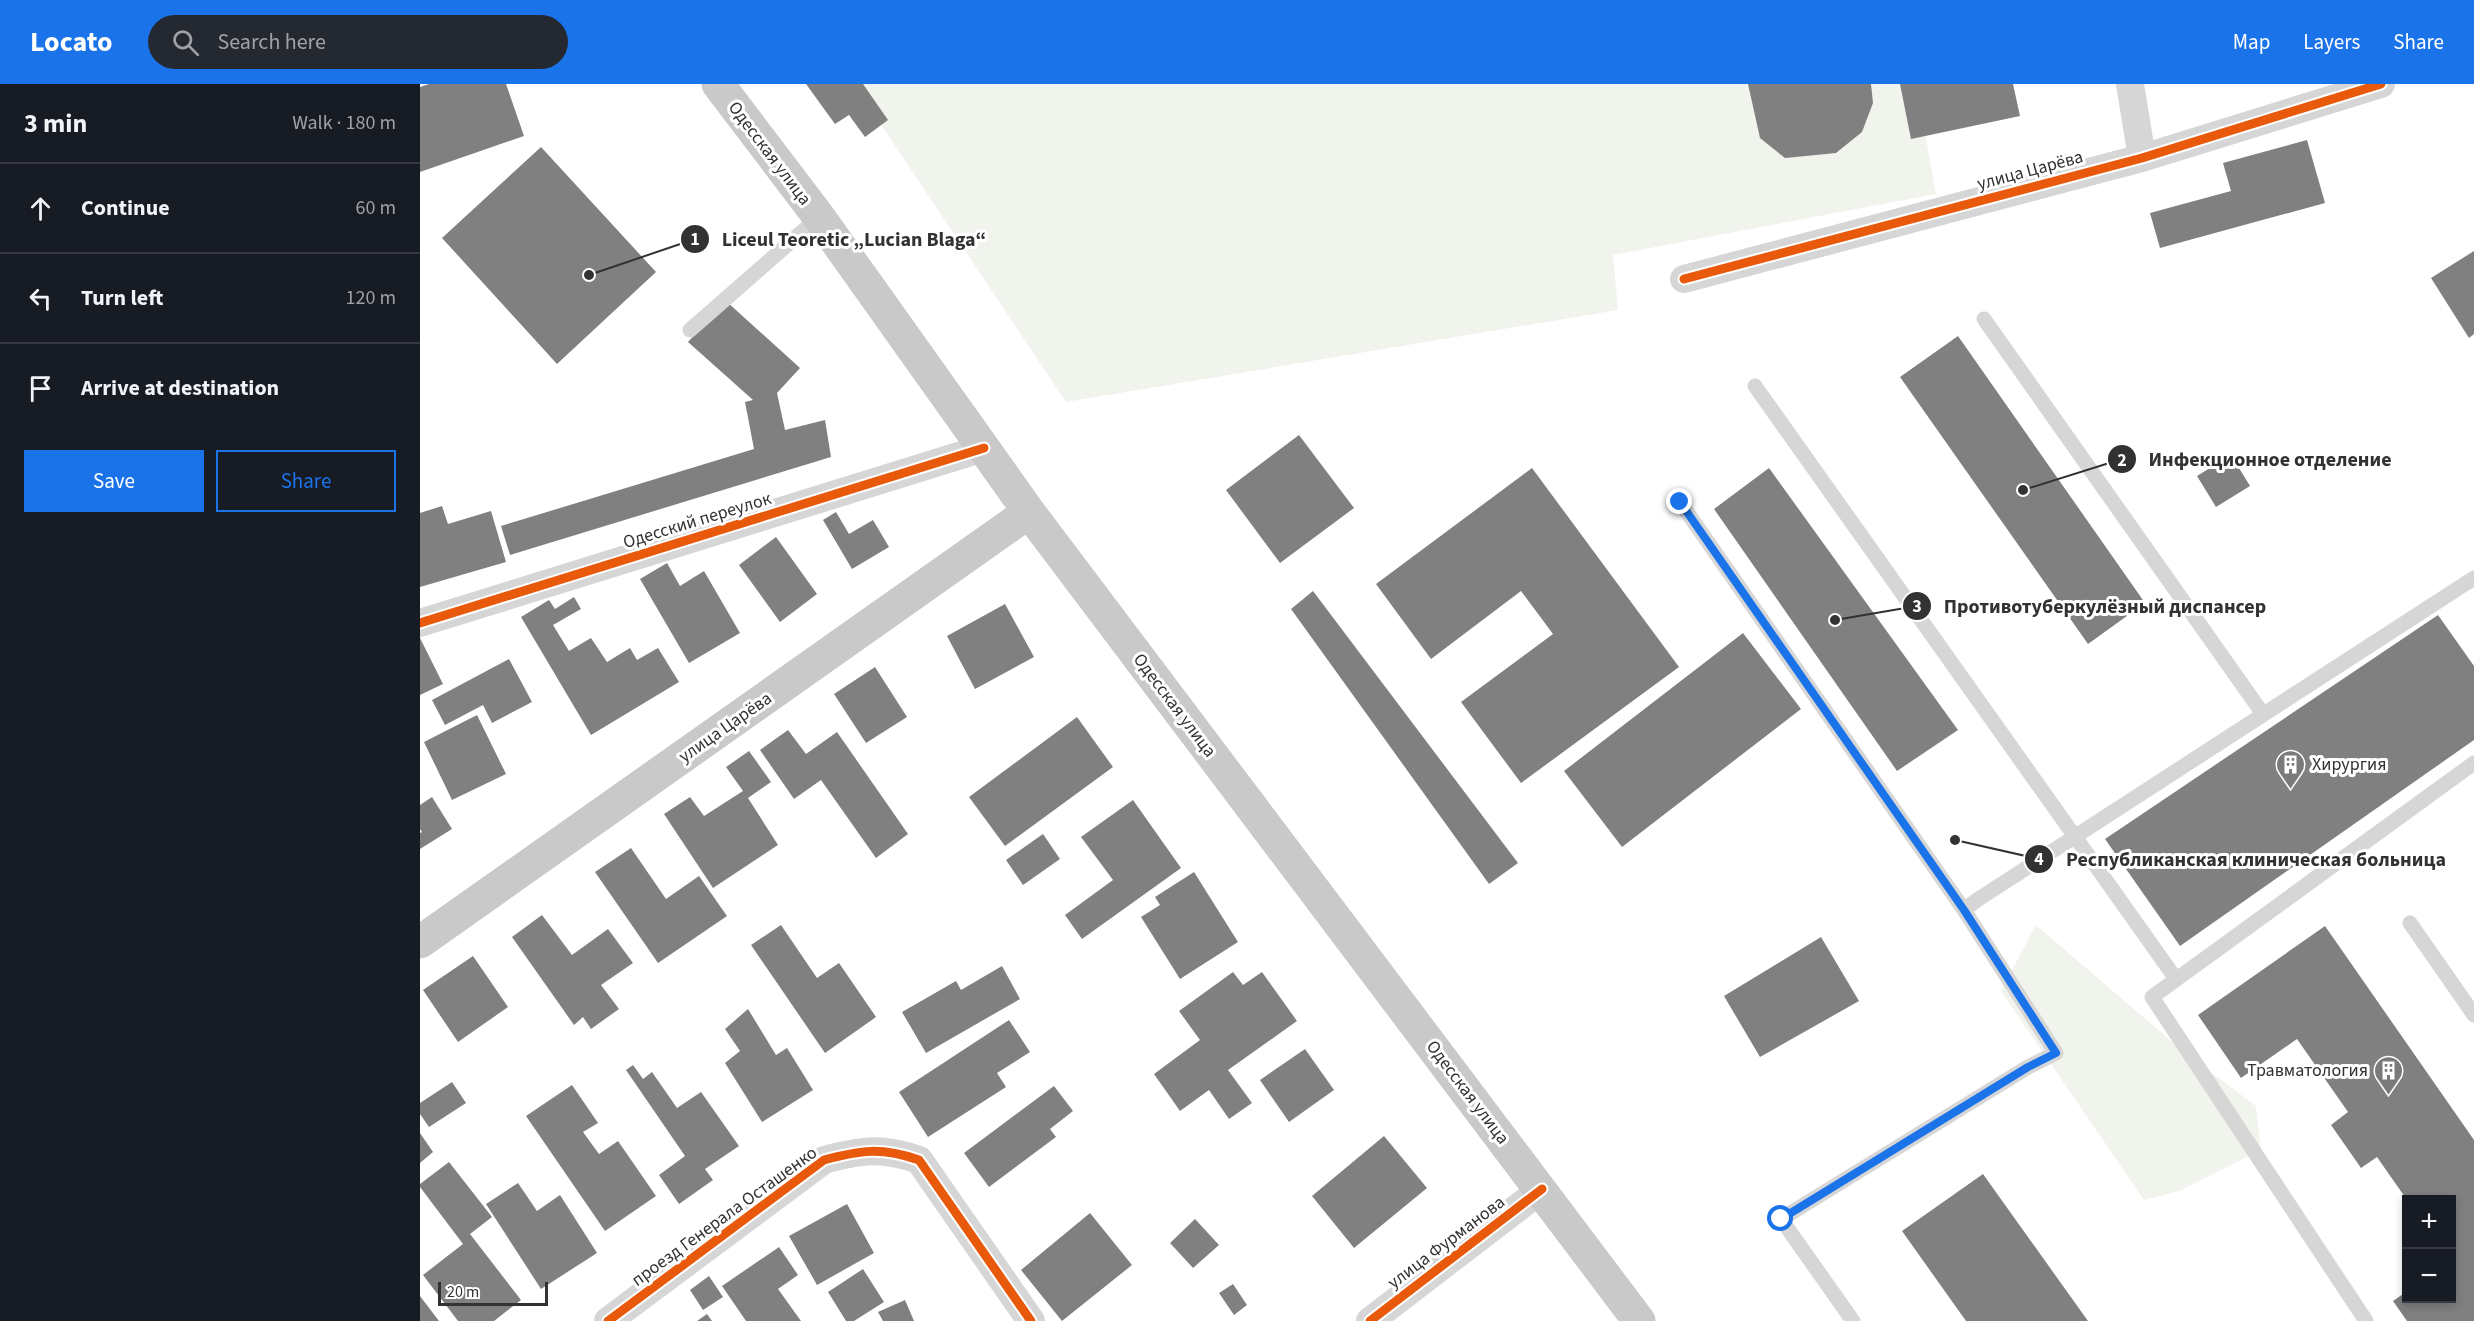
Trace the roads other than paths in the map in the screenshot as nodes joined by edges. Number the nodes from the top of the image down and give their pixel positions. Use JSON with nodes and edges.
{"nodes":[{"id":1,"x":718,"y":84,"type":"edge"},
{"id":2,"x":2130,"y":84,"type":"edge"},
{"id":3,"x":2381,"y":84,"type":"edge"},
{"id":4,"x":2142,"y":158,"type":"junction"},
{"id":5,"x":819,"y":217,"type":"junction"},
{"id":6,"x":1684,"y":279,"type":"dead end"},
{"id":7,"x":1984,"y":319,"type":"dead end"},
{"id":8,"x":690,"y":330,"type":"dead end"},
{"id":9,"x":1755,"y":386,"type":"dead end"},
{"id":10,"x":984,"y":448,"type":"junction"},
{"id":11,"x":1680,"y":502,"type":"dead end"},
{"id":12,"x":1029,"y":512,"type":"junction"},
{"id":13,"x":2474,"y":578,"type":"edge"},
{"id":14,"x":420,"y":623,"type":"edge"},
{"id":15,"x":2263,"y":714,"type":"junction"},
{"id":16,"x":2474,"y":764,"type":"edge"},
{"id":17,"x":2075,"y":836,"type":"junction"},
{"id":18,"x":1964,"y":910,"type":"junction"},
{"id":19,"x":2410,"y":923,"type":"dead end"},
{"id":20,"x":420,"y":942,"type":"edge"},
{"id":21,"x":2176,"y":979,"type":"junction"},
{"id":22,"x":2474,"y":1015,"type":"edge"},
{"id":23,"x":1542,"y":1189,"type":"junction"},
{"id":24,"x":608,"y":1321,"type":"edge"},
{"id":25,"x":1031,"y":1321,"type":"edge"},
{"id":26,"x":1370,"y":1321,"type":"edge"},
{"id":27,"x":1639,"y":1321,"type":"edge"},
{"id":28,"x":1852,"y":1321,"type":"edge"},
{"id":29,"x":2366,"y":1321,"type":"edge"}],
"edges":[{"from":1,"to":5,"type":"main road","name":"Одесская улица"},
{"from":2,"to":4,"type":"street"},
{"from":3,"to":4,"type":"street","name":"улица Царёва"},
{"from":4,"to":6,"type":"street","name":"улица Царёва"},
{"from":5,"to":8,"type":"lane"},
{"from":5,"to":10,"type":"main road","name":"Одесская улица"},
{"from":7,"to":15,"type":"lane"},
{"from":9,"to":17,"type":"lane"},
{"from":10,"to":12,"type":"main road","name":"Одесская улица"},
{"from":10,"to":14,"type":"street","name":"Одесский переулок"},
{"from":11,"to":18,"type":"lane"},
{"from":12,"to":20,"type":"main road","name":"улица Царёва"},
{"from":12,"to":23,"type":"main road","name":"Одесская улица"},
{"from":13,"to":15,"type":"lane"},
{"from":15,"to":17,"type":"lane"},
{"from":16,"to":21,"type":"lane"},
{"from":17,"to":18,"type":"lane"},
{"from":17,"to":21,"type":"lane"},
{"from":18,"to":28,"type":"lane"},
{"from":19,"to":22,"type":"lane"},
{"from":21,"to":29,"type":"lane"},
{"from":23,"to":26,"type":"street","name":"улица Фурманова"},
{"from":23,"to":27,"type":"main road","name":"Одесская улица"},
{"from":24,"to":25,"type":"street","name":"проезд Генерала Осташенко"}]}
